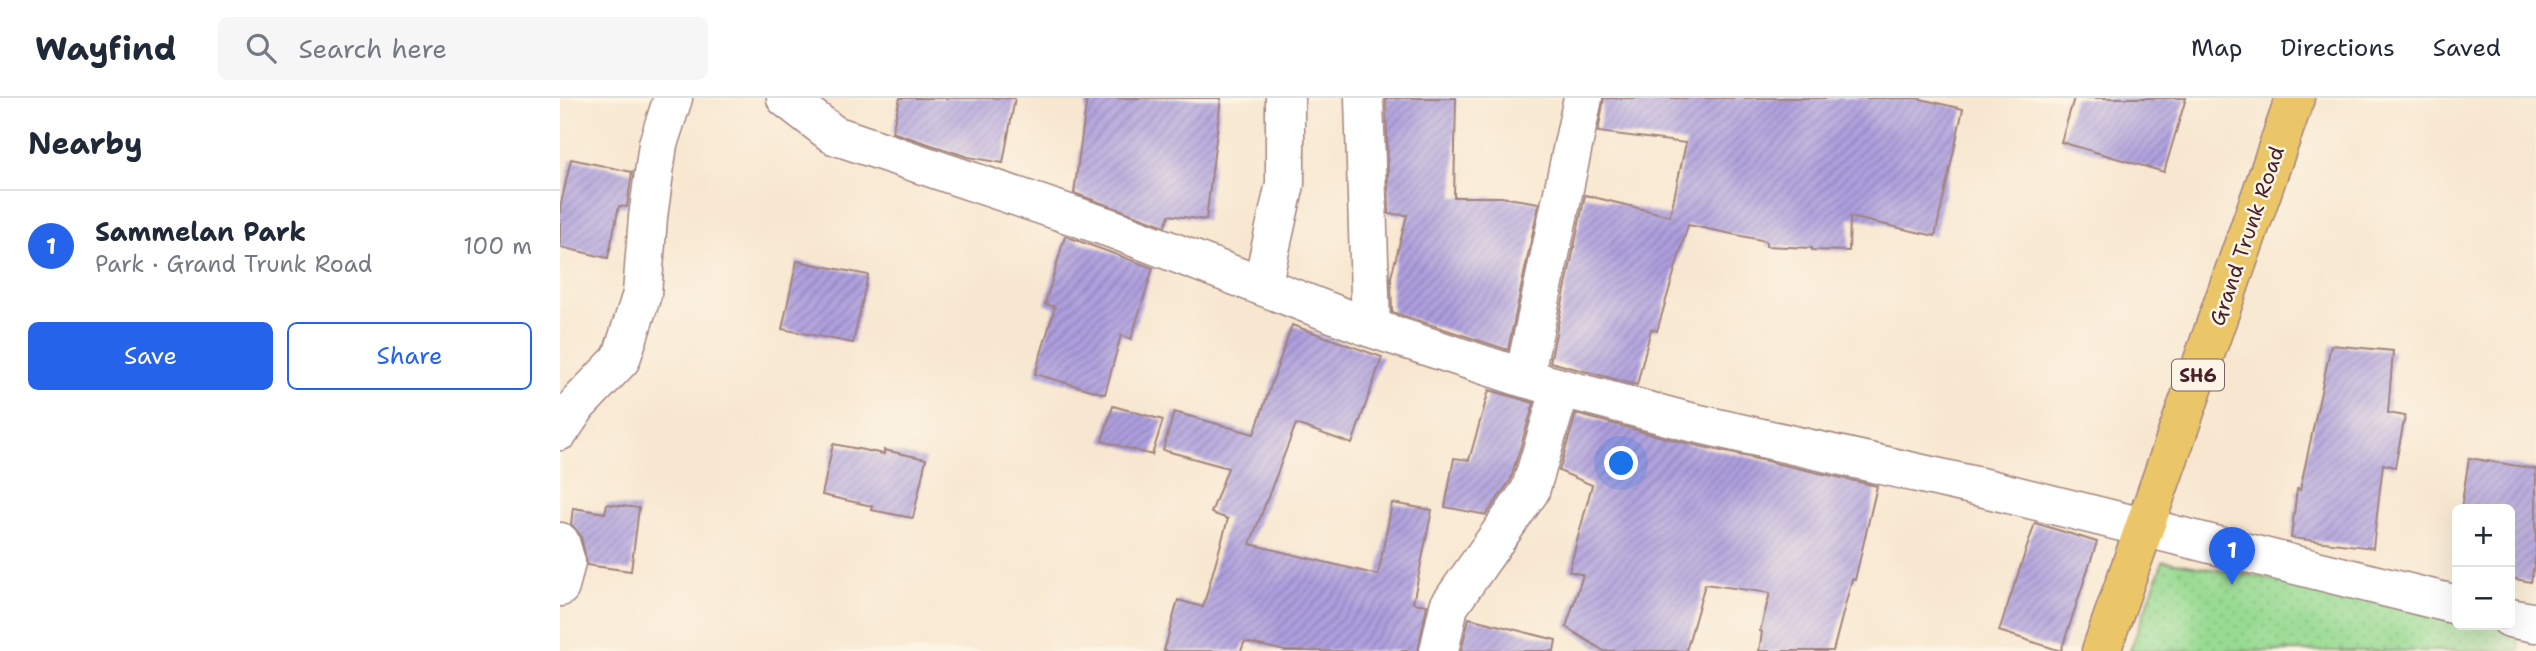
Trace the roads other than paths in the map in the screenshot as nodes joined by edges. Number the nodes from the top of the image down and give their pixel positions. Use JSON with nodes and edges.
{"nodes":[{"id":1,"x":673,"y":98,"type":"edge"},
{"id":2,"x":786,"y":98,"type":"edge"},
{"id":3,"x":1285,"y":98,"type":"edge"},
{"id":4,"x":1364,"y":98,"type":"edge"},
{"id":5,"x":1583,"y":98,"type":"edge"},
{"id":6,"x":2295,"y":98,"type":"edge"},
{"id":7,"x":1262,"y":286,"type":"junction"},
{"id":8,"x":1371,"y":328,"type":"junction"},
{"id":9,"x":1524,"y":378,"type":"junction"},
{"id":10,"x":1560,"y":388,"type":"junction"},
{"id":11,"x":560,"y":431,"type":"edge"},
{"id":12,"x":2144,"y":527,"type":"junction"},
{"id":13,"x":560,"y":542,"type":"edge"},
{"id":14,"x":560,"y":587,"type":"edge"},
{"id":15,"x":2452,"y":604,"type":"edge"},
{"id":16,"x":2515,"y":619,"type":"edge"},
{"id":17,"x":2536,"y":623,"type":"edge"},
{"id":18,"x":1440,"y":651,"type":"edge"},
{"id":19,"x":2101,"y":651,"type":"edge"}],
"edges":[{"from":1,"to":11,"type":"street"},
{"from":2,"to":7,"type":"street"},
{"from":3,"to":7,"type":"street"},
{"from":4,"to":8,"type":"street"},
{"from":5,"to":9,"type":"street"},
{"from":6,"to":12,"type":"main road","name":"Grand Trunk Road","number":"SH6"},
{"from":7,"to":8,"type":"street"},
{"from":8,"to":9,"type":"street"},
{"from":9,"to":10,"type":"street"},
{"from":10,"to":12,"type":"street"},
{"from":10,"to":18,"type":"street"},
{"from":12,"to":15,"type":"street"},
{"from":12,"to":19,"type":"main road","name":"Grand Trunk Road","number":"SH6"},
{"from":13,"to":14,"type":"street"},
{"from":16,"to":17,"type":"street"}]}
